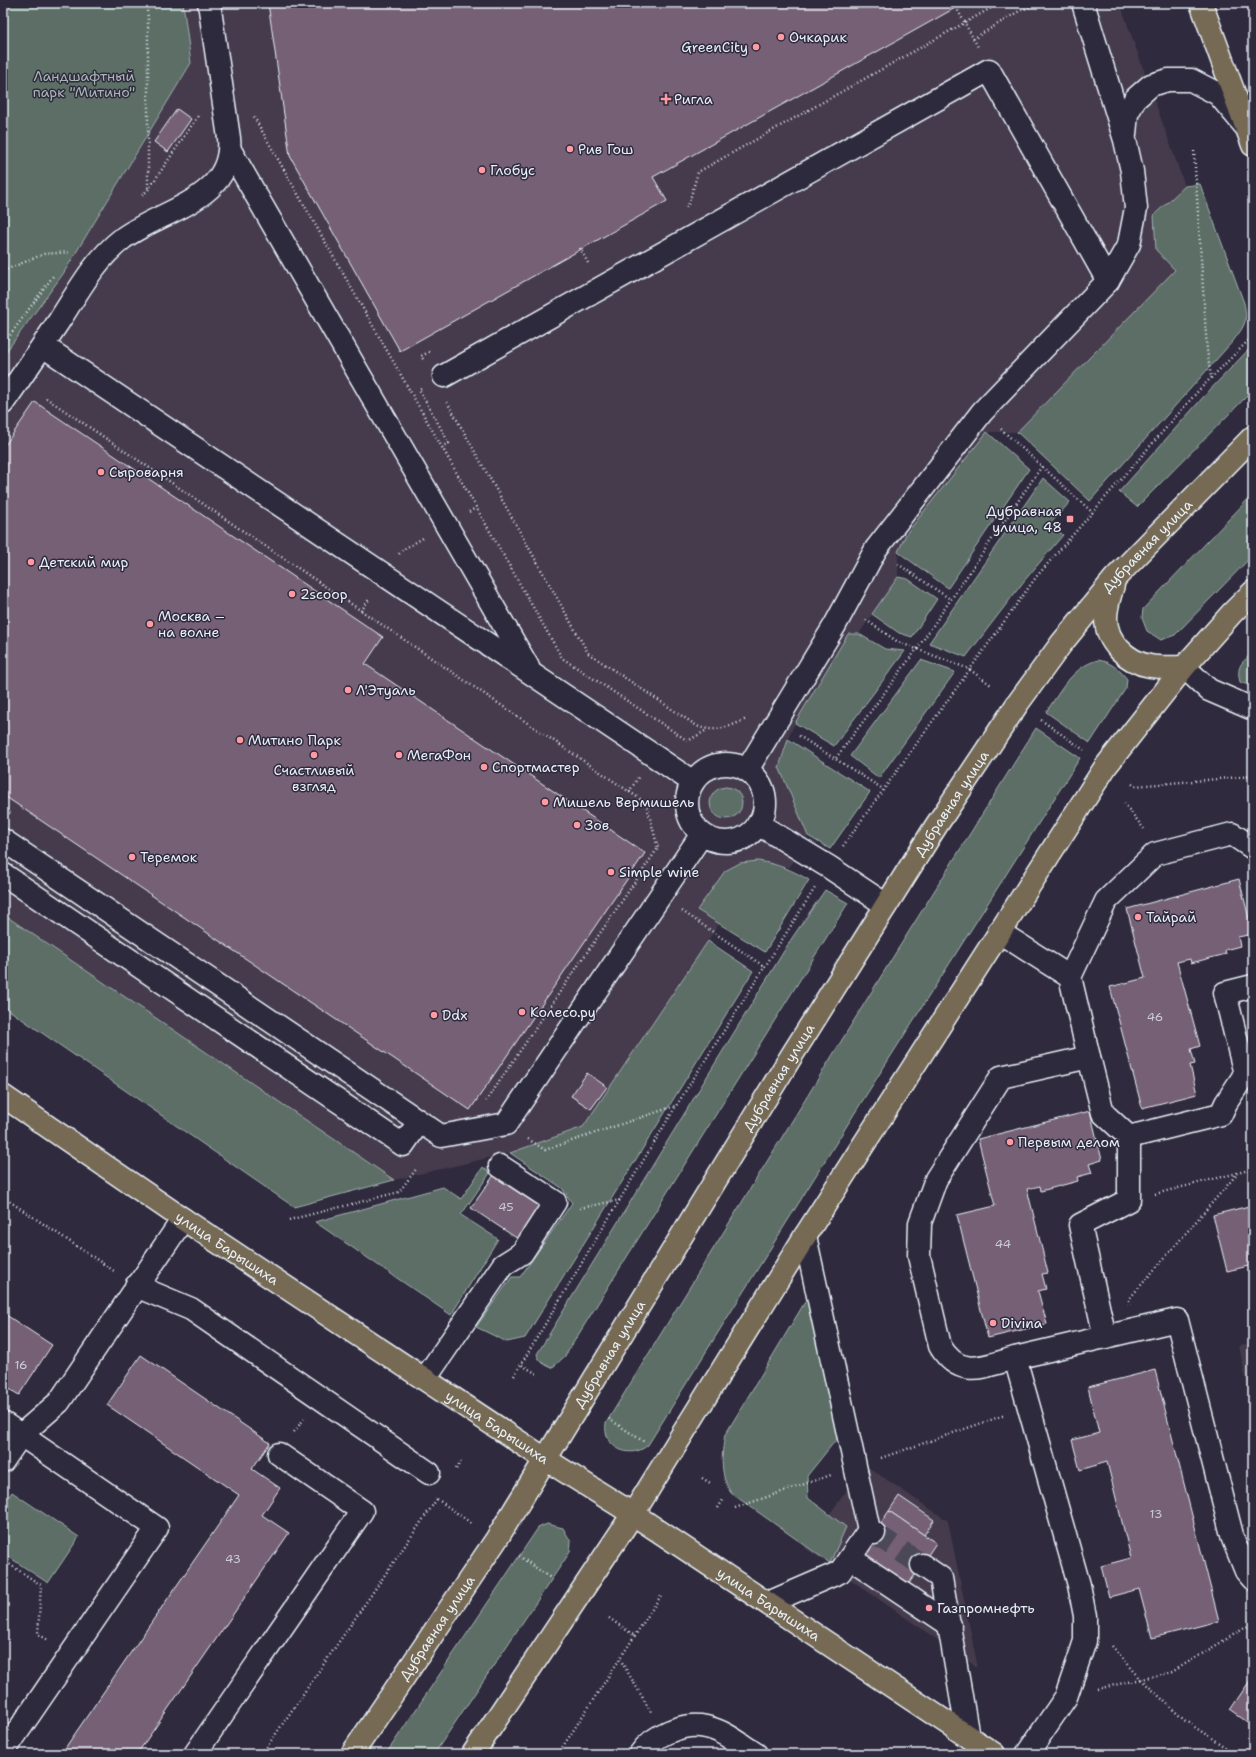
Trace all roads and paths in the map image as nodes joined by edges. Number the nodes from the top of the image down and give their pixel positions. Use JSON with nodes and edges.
{"nodes":[{"id":1,"x":146,"y":3,"type":"edge"},
{"id":2,"x":209,"y":3,"type":"edge"},
{"id":3,"x":1000,"y":3,"type":"edge"},
{"id":4,"x":1041,"y":3,"type":"edge"},
{"id":5,"x":1083,"y":3,"type":"edge"},
{"id":6,"x":1201,"y":3,"type":"edge"},
{"id":7,"x":956,"y":7,"type":"dead end"},
{"id":8,"x":964,"y":23,"type":"junction"},
{"id":9,"x":974,"y":39,"type":"junction"},
{"id":10,"x":989,"y":70,"type":"junction"},
{"id":11,"x":253,"y":116,"type":"dead end"},
{"id":12,"x":1250,"y":136,"type":"edge"},
{"id":13,"x":1125,"y":140,"type":"junction"},
{"id":14,"x":230,"y":150,"type":"junction"},
{"id":15,"x":1194,"y":151,"type":"dead end"},
{"id":16,"x":148,"y":190,"type":"dead end"},
{"id":17,"x":682,"y":210,"type":"dead end"},
{"id":18,"x":71,"y":252,"type":"dead end"},
{"id":19,"x":594,"y":259,"type":"dead end"},
{"id":20,"x":581,"y":266,"type":"dead end"},
{"id":21,"x":3,"y":271,"type":"edge"},
{"id":22,"x":1108,"y":281,"type":"junction"},
{"id":23,"x":1253,"y":336,"type":"edge"},
{"id":24,"x":43,"y":346,"type":"junction"},
{"id":25,"x":435,"y":348,"type":"dead end"},
{"id":26,"x":425,"y":362,"type":"dead end"},
{"id":27,"x":444,"y":376,"type":"dead end"},
{"id":28,"x":1211,"y":378,"type":"junction"},
{"id":29,"x":419,"y":389,"type":"dead end"},
{"id":30,"x":46,"y":398,"type":"dead end"},
{"id":31,"x":446,"y":400,"type":"dead end"},
{"id":32,"x":3,"y":404,"type":"edge"},
{"id":33,"x":982,"y":412,"type":"junction"},
{"id":34,"x":1253,"y":437,"type":"edge"},
{"id":35,"x":443,"y":446,"type":"junction"},
{"id":36,"x":1042,"y":466,"type":"junction"},
{"id":37,"x":477,"y":507,"type":"junction"},
{"id":38,"x":1093,"y":512,"type":"junction"},
{"id":39,"x":446,"y":525,"type":"junction"},
{"id":40,"x":876,"y":549,"type":"junction"},
{"id":41,"x":386,"y":574,"type":"junction"},
{"id":42,"x":1115,"y":578,"type":"junction"},
{"id":43,"x":1253,"y":592,"type":"edge"},
{"id":44,"x":950,"y":599,"type":"junction"},
{"id":45,"x":845,"y":606,"type":"junction"},
{"id":46,"x":361,"y":611,"type":"junction"},
{"id":47,"x":917,"y":649,"type":"junction"},
{"id":48,"x":1184,"y":667,"type":"junction"},
{"id":49,"x":969,"y":669,"type":"junction"},
{"id":50,"x":530,"y":671,"type":"junction"},
{"id":51,"x":991,"y":685,"type":"dead end"},
{"id":52,"x":1253,"y":709,"type":"edge"},
{"id":53,"x":1041,"y":720,"type":"dead end"},
{"id":54,"x":697,"y":726,"type":"dead end"},
{"id":55,"x":707,"y":730,"type":"dead end"},
{"id":56,"x":1085,"y":751,"type":"dead end"},
{"id":57,"x":836,"y":758,"type":"dead end"},
{"id":58,"x":747,"y":770,"type":"junction"},
{"id":59,"x":1253,"y":776,"type":"edge"},
{"id":60,"x":693,"y":782,"type":"junction"},
{"id":61,"x":1132,"y":784,"type":"dead end"},
{"id":62,"x":1124,"y":803,"type":"dead end"},
{"id":63,"x":758,"y":824,"type":"junction"},
{"id":64,"x":702,"y":834,"type":"junction"},
{"id":65,"x":3,"y":840,"type":"edge"},
{"id":66,"x":1253,"y":848,"type":"edge"},
{"id":67,"x":1155,"y":854,"type":"junction"},
{"id":68,"x":828,"y":867,"type":"junction"},
{"id":69,"x":3,"y":874,"type":"edge"},
{"id":70,"x":636,"y":880,"type":"junction"},
{"id":71,"x":661,"y":897,"type":"junction"},
{"id":72,"x":886,"y":906,"type":"junction"},
{"id":73,"x":999,"y":932,"type":"junction"},
{"id":74,"x":765,"y":966,"type":"junction"},
{"id":75,"x":1070,"y":977,"type":"junction"},
{"id":76,"x":1253,"y":986,"type":"edge"},
{"id":77,"x":1089,"y":1057,"type":"junction"},
{"id":78,"x":3,"y":1096,"type":"edge"},
{"id":79,"x":484,"y":1104,"type":"dead end"},
{"id":80,"x":676,"y":1106,"type":"junction"},
{"id":81,"x":419,"y":1122,"type":"junction"},
{"id":82,"x":506,"y":1124,"type":"junction"},
{"id":83,"x":441,"y":1136,"type":"junction"},
{"id":84,"x":1129,"y":1137,"type":"junction"},
{"id":85,"x":500,"y":1166,"type":"dead end"},
{"id":86,"x":1253,"y":1169,"type":"edge"},
{"id":87,"x":1237,"y":1174,"type":"junction"},
{"id":88,"x":1160,"y":1193,"type":"dead end"},
{"id":89,"x":3,"y":1198,"type":"edge"},
{"id":90,"x":620,"y":1200,"type":"junction"},
{"id":91,"x":548,"y":1214,"type":"junction"},
{"id":92,"x":183,"y":1219,"type":"junction"},
{"id":93,"x":289,"y":1220,"type":"dead end"},
{"id":94,"x":804,"y":1236,"type":"junction"},
{"id":95,"x":136,"y":1286,"type":"junction"},
{"id":96,"x":1130,"y":1331,"type":"junction"},
{"id":97,"x":1105,"y":1337,"type":"junction"},
{"id":98,"x":1016,"y":1358,"type":"junction"},
{"id":99,"x":522,"y":1364,"type":"junction"},
{"id":100,"x":537,"y":1374,"type":"dead end"},
{"id":101,"x":514,"y":1376,"type":"dead end"},
{"id":102,"x":425,"y":1379,"type":"junction"},
{"id":103,"x":609,"y":1419,"type":"dead end"},
{"id":104,"x":303,"y":1420,"type":"dead end"},
{"id":105,"x":12,"y":1429,"type":"edge"},
{"id":106,"x":293,"y":1434,"type":"dead end"},
{"id":107,"x":648,"y":1444,"type":"dead end"},
{"id":108,"x":279,"y":1454,"type":"dead end"},
{"id":109,"x":545,"y":1459,"type":"junction"},
{"id":110,"x":3,"y":1461,"type":"edge"},
{"id":111,"x":429,"y":1473,"type":"dead end"},
{"id":112,"x":702,"y":1478,"type":"dead end"},
{"id":113,"x":712,"y":1484,"type":"dead end"},
{"id":114,"x":724,"y":1500,"type":"dead end"},
{"id":115,"x":718,"y":1508,"type":"dead end"},
{"id":116,"x":634,"y":1514,"type":"junction"},
{"id":117,"x":471,"y":1523,"type":"dead end"},
{"id":118,"x":519,"y":1556,"type":"dead end"},
{"id":119,"x":850,"y":1558,"type":"junction"},
{"id":120,"x":3,"y":1560,"type":"edge"},
{"id":121,"x":922,"y":1565,"type":"tunnel mouth"},
{"id":122,"x":552,"y":1579,"type":"dead end"},
{"id":123,"x":1253,"y":1579,"type":"edge"},
{"id":124,"x":662,"y":1594,"type":"dead end"},
{"id":125,"x":768,"y":1604,"type":"junction"},
{"id":126,"x":1085,"y":1616,"type":"junction"},
{"id":127,"x":609,"y":1618,"type":"dead end"},
{"id":128,"x":1253,"y":1623,"type":"edge"},
{"id":129,"x":950,"y":1625,"type":"junction"},
{"id":130,"x":635,"y":1636,"type":"junction"},
{"id":131,"x":70,"y":1656,"type":"junction"},
{"id":132,"x":620,"y":1659,"type":"junction"},
{"id":133,"x":1141,"y":1679,"type":"junction"},
{"id":134,"x":1066,"y":1696,"type":"junction"},
{"id":135,"x":649,"y":1710,"type":"dead end"},
{"id":136,"x":968,"y":1737,"type":"junction"},
{"id":137,"x":3,"y":1753,"type":"edge"},
{"id":138,"x":195,"y":1754,"type":"edge"},
{"id":139,"x":262,"y":1754,"type":"edge"},
{"id":140,"x":352,"y":1754,"type":"edge"},
{"id":141,"x":472,"y":1754,"type":"edge"},
{"id":142,"x":558,"y":1754,"type":"edge"},
{"id":143,"x":640,"y":1754,"type":"edge"},
{"id":144,"x":756,"y":1754,"type":"edge"},
{"id":145,"x":994,"y":1754,"type":"edge"},
{"id":146,"x":1027,"y":1754,"type":"edge"},
{"id":147,"x":1232,"y":1754,"type":"edge"}],
"edges":[{"from":1,"to":16,"type":"path"},
{"from":2,"to":14,"type":"street"},
{"from":3,"to":8,"type":"path"},
{"from":4,"to":9,"type":"path"},
{"from":5,"to":13,"type":"street"},
{"from":6,"to":12,"type":"main road"},
{"from":7,"to":8,"type":"path"},
{"from":8,"to":9,"type":"path"},
{"from":8,"to":17,"type":"path"},
{"from":9,"to":10,"type":"path"},
{"from":10,"to":22,"type":"street"},
{"from":10,"to":27,"type":"street"},
{"from":11,"to":35,"type":"path"},
{"from":12,"to":13,"type":"street"},
{"from":13,"to":22,"type":"street"},
{"from":14,"to":24,"type":"street"},
{"from":14,"to":39,"type":"street"},
{"from":15,"to":28,"type":"path"},
{"from":18,"to":21,"type":"path"},
{"from":19,"to":20,"type":"path"},
{"from":22,"to":33,"type":"street"},
{"from":23,"to":28,"type":"path"},
{"from":24,"to":32,"type":"street"},
{"from":24,"to":41,"type":"street"},
{"from":25,"to":26,"type":"path"},
{"from":28,"to":38,"type":"path"},
{"from":29,"to":35,"type":"path"},
{"from":30,"to":46,"type":"path"},
{"from":31,"to":54,"type":"path"},
{"from":33,"to":36,"type":"path"},
{"from":33,"to":40,"type":"street"},
{"from":34,"to":42,"type":"main road","name":"Дубравная улица"},
{"from":35,"to":37,"type":"path"},
{"from":36,"to":38,"type":"path"},
{"from":36,"to":44,"type":"path"},
{"from":37,"to":39,"type":"path"},
{"from":37,"to":55,"type":"path"},
{"from":38,"to":49,"type":"path"},
{"from":39,"to":41,"type":"path"},
{"from":39,"to":50,"type":"street"},
{"from":40,"to":44,"type":"path"},
{"from":40,"to":45,"type":"street"},
{"from":41,"to":46,"type":"path"},
{"from":41,"to":50,"type":"street"},
{"from":42,"to":48,"type":"main road"},
{"from":42,"to":72,"type":"main road","name":"Дубравная улица"},
{"from":43,"to":48,"type":"main road"},
{"from":44,"to":47,"type":"path"},
{"from":45,"to":47,"type":"path"},
{"from":45,"to":58,"type":"street"},
{"from":46,"to":70,"type":"path"},
{"from":47,"to":49,"type":"path"},
{"from":47,"to":57,"type":"path"},
{"from":48,"to":52,"type":"street"},
{"from":48,"to":73,"type":"main road"},
{"from":49,"to":51,"type":"path"},
{"from":49,"to":68,"type":"path"},
{"from":50,"to":60,"type":"street"},
{"from":53,"to":56,"type":"path"},
{"from":58,"to":60,"type":"street"},
{"from":58,"to":63,"type":"street"},
{"from":59,"to":61,"type":"path"},
{"from":60,"to":64,"type":"street"},
{"from":62,"to":67,"type":"path"},
{"from":63,"to":64,"type":"street"},
{"from":63,"to":68,"type":"street"},
{"from":64,"to":71,"type":"street"},
{"from":65,"to":81,"type":"street"},
{"from":66,"to":67,"type":"street"},
{"from":67,"to":75,"type":"street"},
{"from":68,"to":72,"type":"street"},
{"from":68,"to":74,"type":"path"},
{"from":69,"to":81,"type":"street"},
{"from":70,"to":71,"type":"path"},
{"from":70,"to":79,"type":"path"},
{"from":71,"to":74,"type":"path"},
{"from":71,"to":82,"type":"street"},
{"from":72,"to":109,"type":"main road","name":"Дубравная улица"},
{"from":73,"to":75,"type":"street"},
{"from":73,"to":94,"type":"main road"},
{"from":74,"to":80,"type":"path"},
{"from":75,"to":77,"type":"street"},
{"from":76,"to":84,"type":"street"},
{"from":77,"to":84,"type":"street"},
{"from":77,"to":98,"type":"street"},
{"from":78,"to":92,"type":"main road","name":"улица Барышиха"},
{"from":80,"to":82,"type":"path"},
{"from":80,"to":90,"type":"path"},
{"from":81,"to":83,"type":"street"},
{"from":82,"to":83,"type":"street"},
{"from":83,"to":93,"type":"path"},
{"from":84,"to":97,"type":"street"},
{"from":85,"to":91,"type":"street"},
{"from":86,"to":87,"type":"path"},
{"from":87,"to":88,"type":"path"},
{"from":87,"to":96,"type":"path"},
{"from":89,"to":95,"type":"path"},
{"from":90,"to":91,"type":"path"},
{"from":90,"to":99,"type":"path"},
{"from":91,"to":102,"type":"street"},
{"from":92,"to":95,"type":"street"},
{"from":92,"to":102,"type":"main road","name":"улица Барышиха"},
{"from":94,"to":116,"type":"main road"},
{"from":94,"to":119,"type":"street"},
{"from":95,"to":105,"type":"street"},
{"from":95,"to":111,"type":"street"},
{"from":96,"to":97,"type":"street"},
{"from":96,"to":123,"type":"street"},
{"from":97,"to":98,"type":"street"},
{"from":98,"to":126,"type":"street"},
{"from":99,"to":100,"type":"path"},
{"from":99,"to":101,"type":"path"},
{"from":102,"to":109,"type":"main road","name":"улица Барышиха"},
{"from":103,"to":107,"type":"path"},
{"from":104,"to":106,"type":"path"},
{"from":105,"to":110,"type":"street"},
{"from":105,"to":131,"type":"street"},
{"from":108,"to":138,"type":"street"},
{"from":109,"to":116,"type":"main road","name":"улица Барышиха"},
{"from":109,"to":140,"type":"main road","name":"Дубравная улица"},
{"from":112,"to":113,"type":"path"},
{"from":114,"to":115,"type":"path"},
{"from":116,"to":125,"type":"main road","name":"улица Барышиха"},
{"from":116,"to":141,"type":"main road"},
{"from":117,"to":139,"type":"path"},
{"from":118,"to":122,"type":"path"},
{"from":119,"to":125,"type":"street"},
{"from":119,"to":129,"type":"street"},
{"from":120,"to":131,"type":"path"},
{"from":121,"to":129,"type":"street"},
{"from":124,"to":130,"type":"path"},
{"from":125,"to":136,"type":"main road","name":"улица Барышиха"},
{"from":126,"to":133,"type":"path"},
{"from":126,"to":134,"type":"street"},
{"from":127,"to":130,"type":"path"},
{"from":128,"to":133,"type":"path"},
{"from":129,"to":136,"type":"street"},
{"from":130,"to":132,"type":"path"},
{"from":131,"to":137,"type":"street"},
{"from":132,"to":135,"type":"path"},
{"from":132,"to":142,"type":"path"},
{"from":133,"to":134,"type":"path"},
{"from":133,"to":147,"type":"path"},
{"from":134,"to":146,"type":"street"},
{"from":136,"to":145,"type":"main road","name":"улица Барышиха"},
{"from":143,"to":144,"type":"street"}]}
